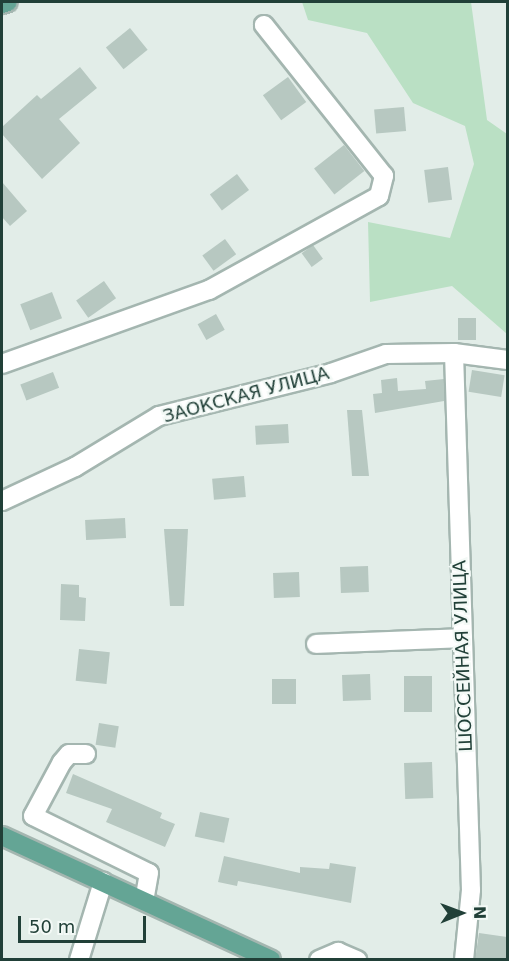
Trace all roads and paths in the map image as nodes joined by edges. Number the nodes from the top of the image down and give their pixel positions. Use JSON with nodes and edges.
{"nodes":[{"id":1,"x":8,"y":2,"type":"edge"},
{"id":2,"x":2,"y":4,"type":"edge"},
{"id":3,"x":264,"y":25,"type":"dead end"},
{"id":4,"x":454,"y":353,"type":"junction"},
{"id":5,"x":507,"y":360,"type":"edge"},
{"id":6,"x":2,"y":363,"type":"edge"},
{"id":7,"x":2,"y":501,"type":"edge"},
{"id":8,"x":463,"y":638,"type":"junction"},
{"id":9,"x":316,"y":644,"type":"dead end"},
{"id":10,"x":86,"y":754,"type":"dead end"},
{"id":11,"x":2,"y":836,"type":"edge"},
{"id":12,"x":103,"y":882,"type":"junction"},
{"id":13,"x":144,"y":901,"type":"junction"},
{"id":14,"x":259,"y":957,"type":"edge"},
{"id":15,"x":80,"y":960,"type":"edge"},
{"id":16,"x":319,"y":960,"type":"edge"},
{"id":17,"x":357,"y":960,"type":"edge"},
{"id":18,"x":464,"y":960,"type":"edge"}],
"edges":[{"from":1,"to":2,"type":"main road"},
{"from":3,"to":6,"type":"street"},
{"from":4,"to":5,"type":"street","name":"ЗАОКСКАЯ УЛИЦА"},
{"from":4,"to":7,"type":"street","name":"ЗАОКСКАЯ УЛИЦА"},
{"from":4,"to":8,"type":"street","name":"ШОССЕЙНАЯ УЛИЦА"},
{"from":8,"to":9,"type":"street"},
{"from":8,"to":18,"type":"street","name":"ШОССЕЙНАЯ УЛИЦА"},
{"from":10,"to":13,"type":"street"},
{"from":11,"to":12,"type":"main road"},
{"from":12,"to":13,"type":"main road"},
{"from":12,"to":15,"type":"street"},
{"from":13,"to":14,"type":"main road"},
{"from":16,"to":17,"type":"street"}]}
